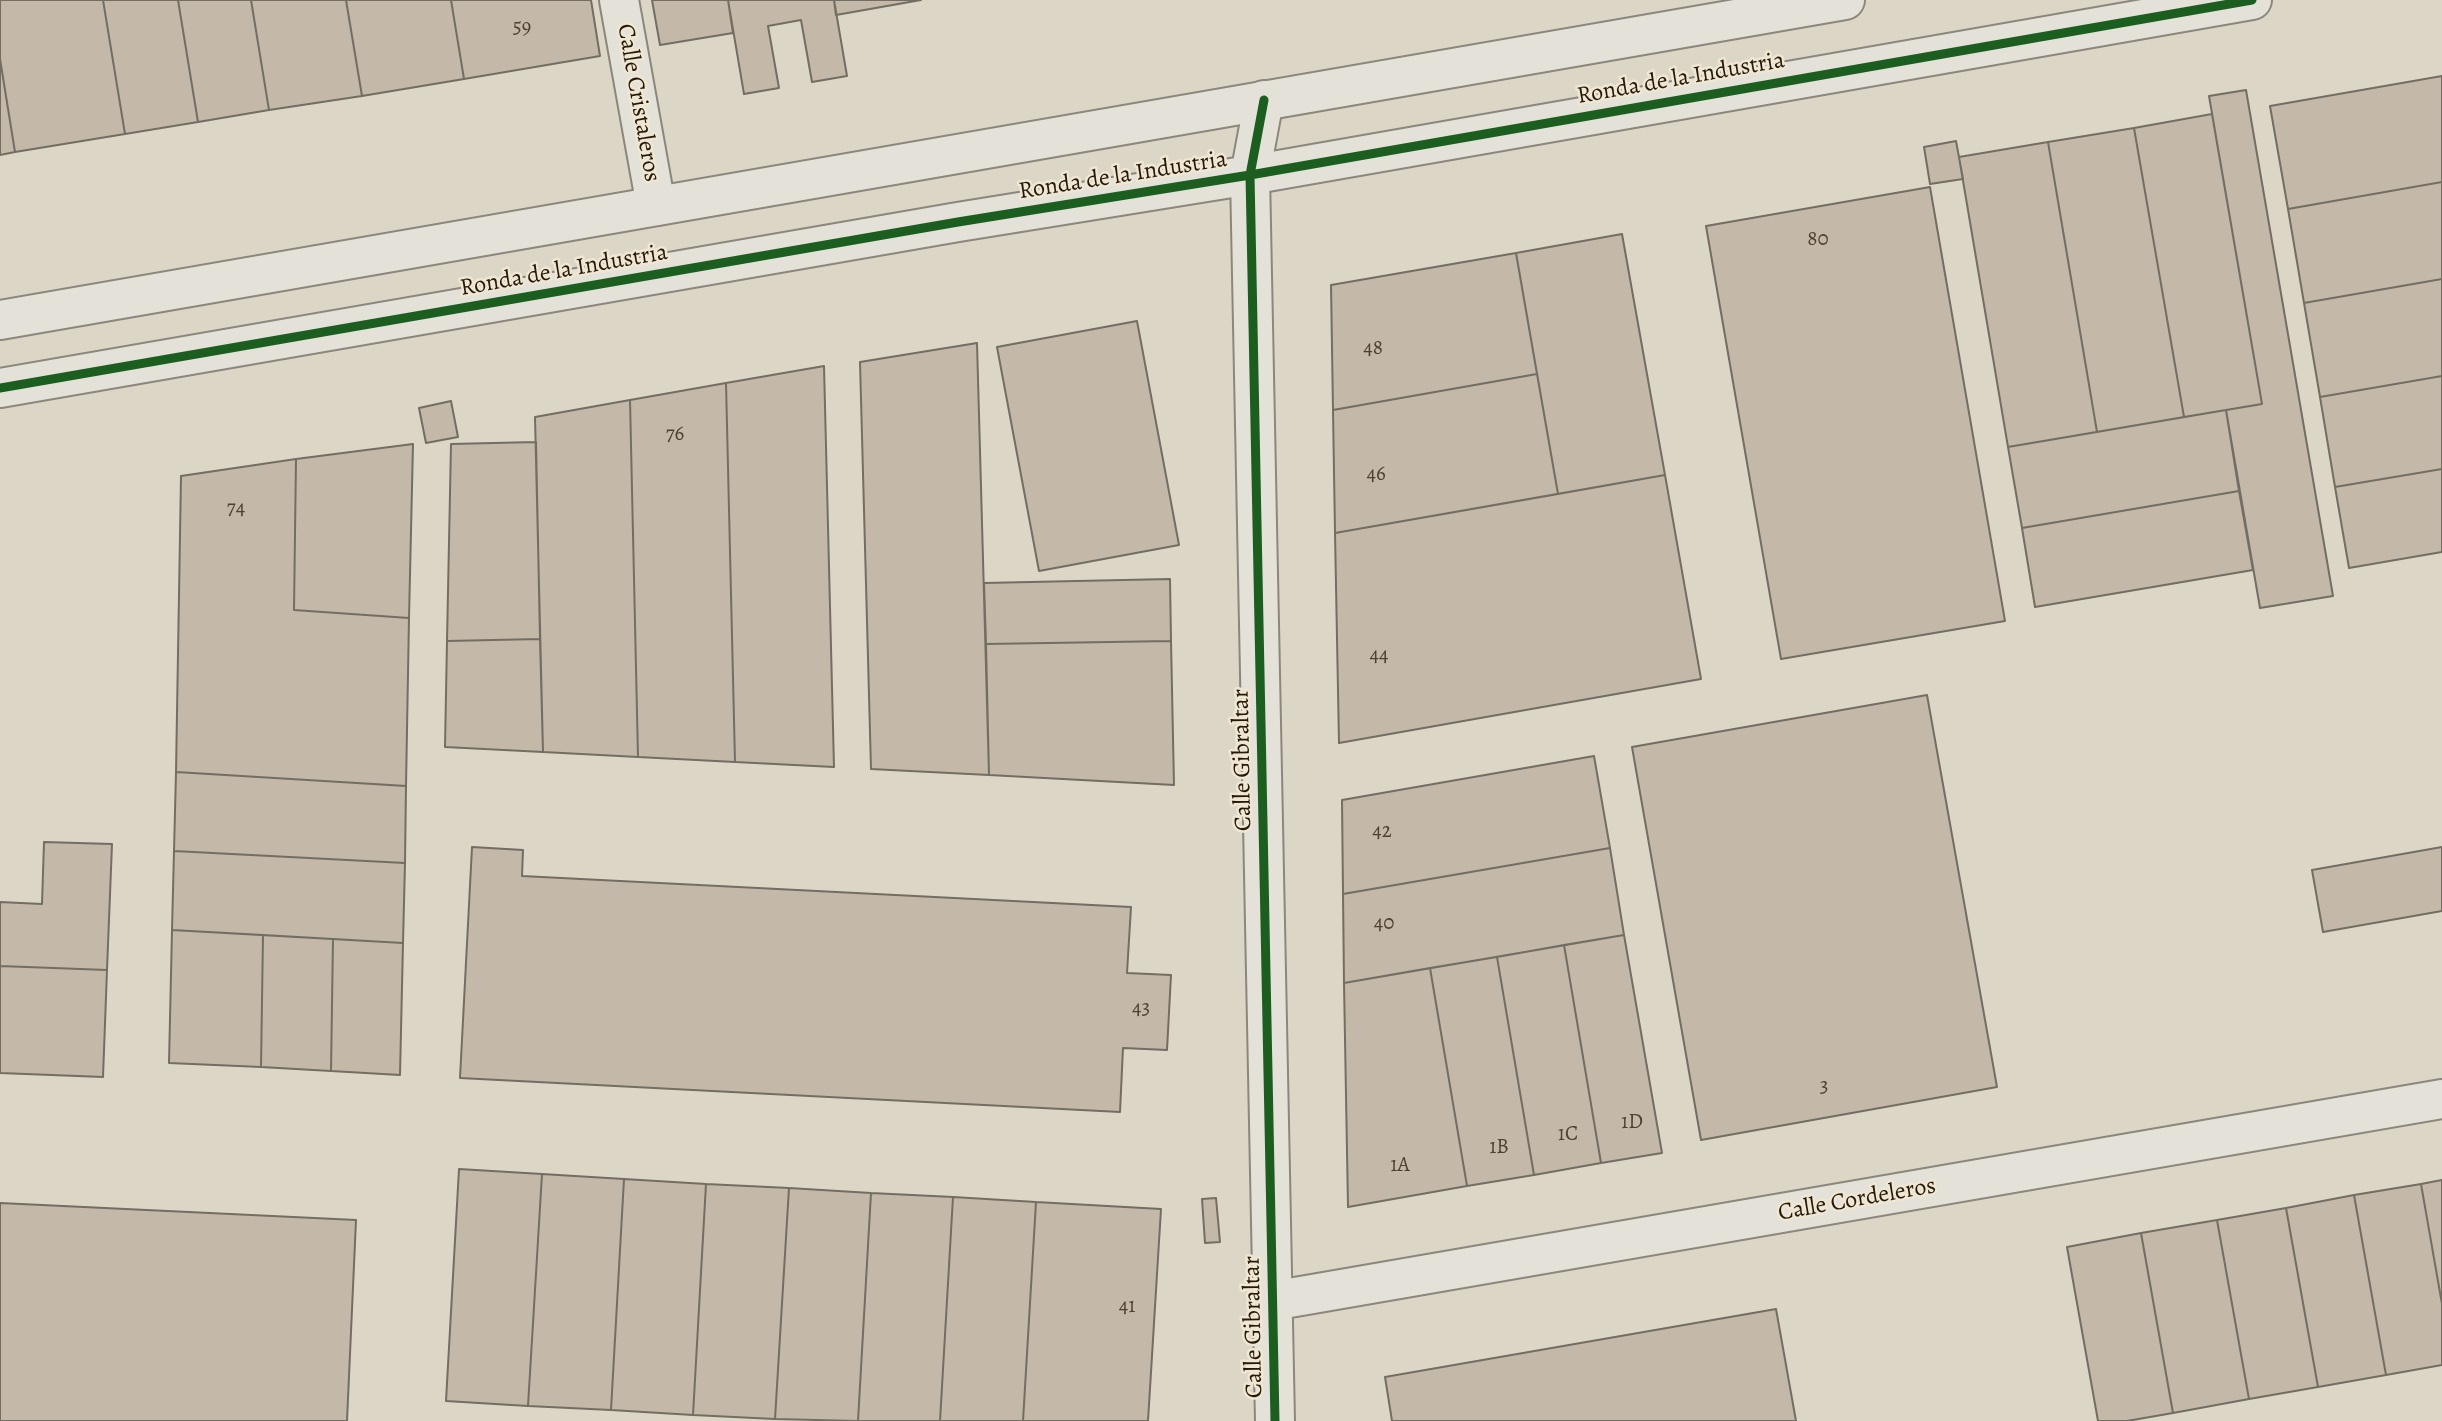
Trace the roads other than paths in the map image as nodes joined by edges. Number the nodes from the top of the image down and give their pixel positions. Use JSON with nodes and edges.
{"nodes":[{"id":1,"x":619,"y":0,"type":"edge"},
{"id":2,"x":1845,"y":0,"type":"edge"},
{"id":3,"x":2252,"y":0,"type":"edge"},
{"id":4,"x":1264,"y":100,"type":"junction"},
{"id":5,"x":1250,"y":175,"type":"junction"},
{"id":6,"x":656,"y":206,"type":"junction"},
{"id":7,"x":0,"y":320,"type":"edge"},
{"id":8,"x":0,"y":388,"type":"edge"},
{"id":9,"x":2442,"y":1100,"type":"edge"},
{"id":10,"x":1272,"y":1301,"type":"junction"},
{"id":11,"x":1275,"y":1421,"type":"edge"}],
"edges":[{"from":1,"to":6,"type":"street","name":"Calle Cristaleros"},
{"from":2,"to":4,"type":"street","name":"Ronda de la Industria"},
{"from":3,"to":5,"type":"street","name":"Ronda de la Industria"},
{"from":4,"to":5,"type":"street","name":"Calle Gibraltar"},
{"from":4,"to":6,"type":"street","name":"Ronda de la Industria"},
{"from":5,"to":8,"type":"street","name":"Ronda de la Industria"},
{"from":5,"to":10,"type":"street","name":"Calle Gibraltar"},
{"from":6,"to":7,"type":"street","name":"Ronda de la Industria"},
{"from":9,"to":10,"type":"street","name":"Calle Cordeleros"},
{"from":10,"to":11,"type":"street","name":"Calle Gibraltar"}]}
